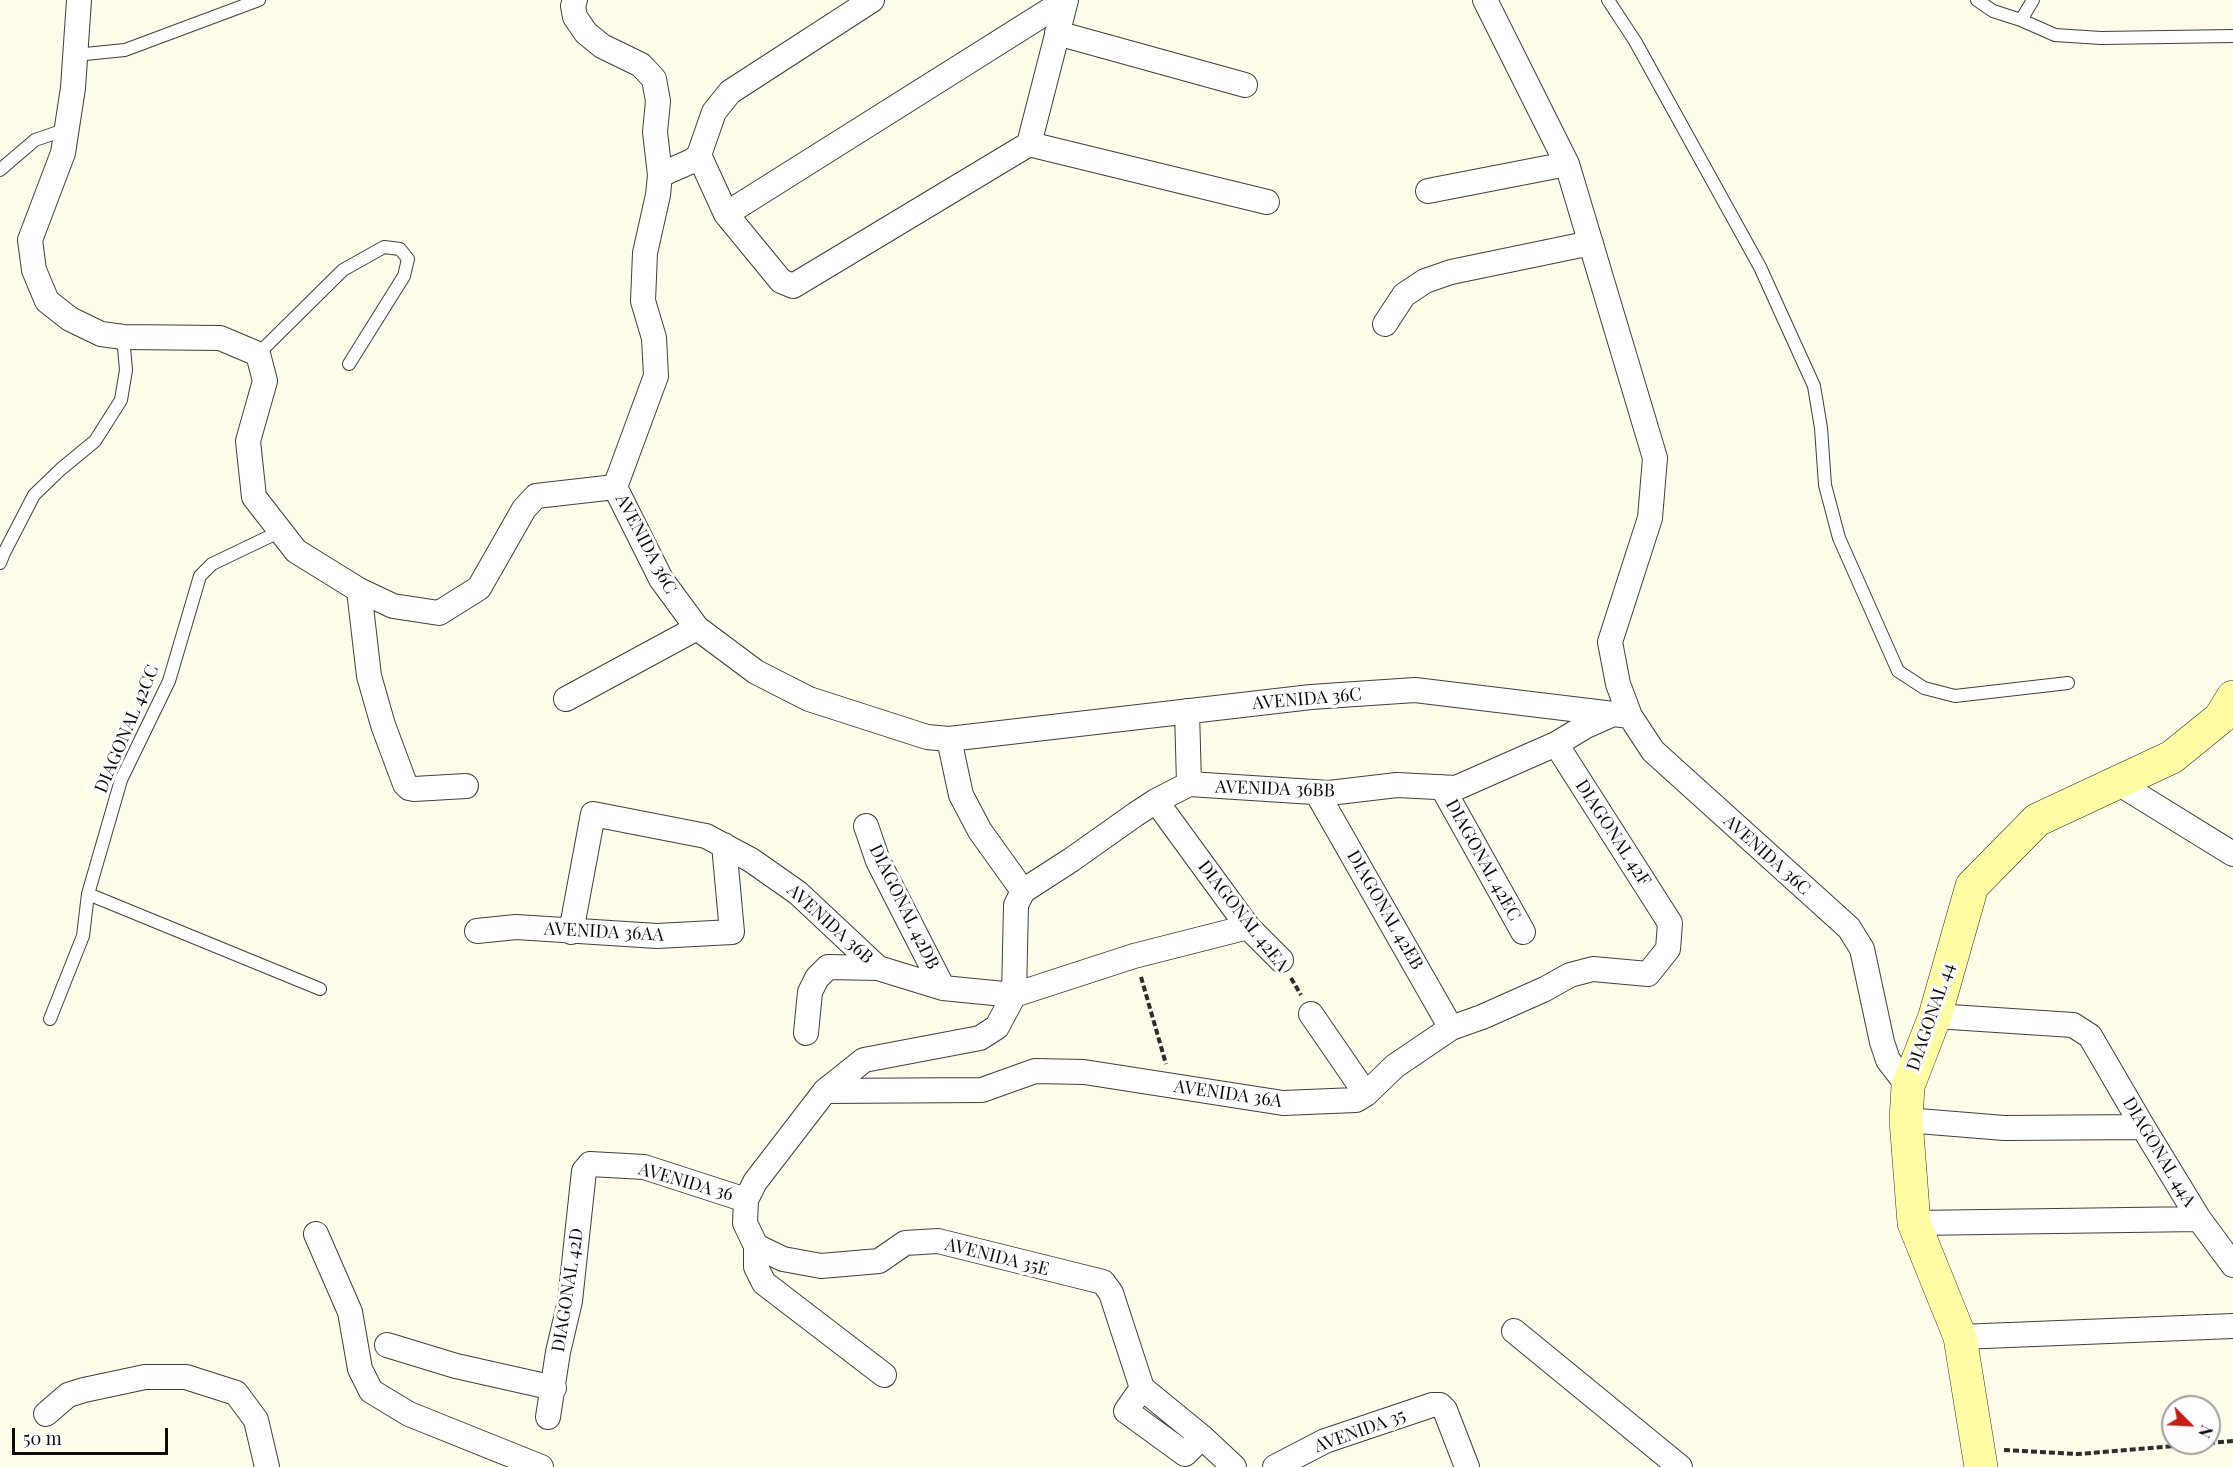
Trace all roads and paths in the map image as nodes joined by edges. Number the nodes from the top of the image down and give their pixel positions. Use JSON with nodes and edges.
{"nodes":[{"id":1,"x":79,"y":0,"type":"edge"},
{"id":2,"x":259,"y":0,"type":"edge"},
{"id":3,"x":575,"y":0,"type":"edge"},
{"id":4,"x":872,"y":0,"type":"edge"},
{"id":5,"x":1066,"y":0,"type":"edge"},
{"id":6,"x":1485,"y":0,"type":"edge"},
{"id":7,"x":1608,"y":0,"type":"edge"},
{"id":8,"x":1977,"y":0,"type":"edge"},
{"id":9,"x":2033,"y":0,"type":"edge"},
{"id":10,"x":2021,"y":20,"type":"junction"},
{"id":11,"x":1058,"y":33,"type":"junction"},
{"id":12,"x":2233,"y":36,"type":"edge"},
{"id":13,"x":75,"y":55,"type":"junction"},
{"id":14,"x":1245,"y":85,"type":"dead end"},
{"id":15,"x":67,"y":129,"type":"junction"},
{"id":16,"x":1029,"y":144,"type":"junction"},
{"id":17,"x":699,"y":155,"type":"junction"},
{"id":18,"x":1567,"y":164,"type":"junction"},
{"id":19,"x":0,"y":170,"type":"edge"},
{"id":20,"x":660,"y":175,"type":"junction"},
{"id":21,"x":1428,"y":192,"type":"dead end"},
{"id":22,"x":1267,"y":202,"type":"dead end"},
{"id":23,"x":726,"y":214,"type":"junction"},
{"id":24,"x":1591,"y":243,"type":"junction"},
{"id":25,"x":1385,"y":324,"type":"dead end"},
{"id":26,"x":123,"y":338,"type":"junction"},
{"id":27,"x":258,"y":354,"type":"junction"},
{"id":28,"x":349,"y":364,"type":"dead end"},
{"id":29,"x":615,"y":487,"type":"junction"},
{"id":30,"x":281,"y":531,"type":"junction"},
{"id":31,"x":0,"y":563,"type":"edge"},
{"id":32,"x":359,"y":590,"type":"junction"},
{"id":33,"x":697,"y":628,"type":"junction"},
{"id":34,"x":2068,"y":683,"type":"dead end"},
{"id":35,"x":566,"y":699,"type":"dead end"},
{"id":36,"x":1187,"y":711,"type":"junction"},
{"id":37,"x":2229,"y":714,"type":"edge"},
{"id":38,"x":1622,"y":715,"type":"junction"},
{"id":39,"x":949,"y":740,"type":"junction"},
{"id":40,"x":1556,"y":744,"type":"junction"},
{"id":41,"x":2118,"y":783,"type":"junction"},
{"id":42,"x":1189,"y":784,"type":"junction"},
{"id":43,"x":465,"y":786,"type":"dead end"},
{"id":44,"x":1442,"y":788,"type":"junction"},
{"id":45,"x":1317,"y":793,"type":"junction"},
{"id":46,"x":1156,"y":801,"type":"junction"},
{"id":47,"x":866,"y":826,"type":"dead end"},
{"id":48,"x":724,"y":845,"type":"junction"},
{"id":49,"x":2233,"y":854,"type":"edge"},
{"id":50,"x":1023,"y":891,"type":"junction"},
{"id":51,"x":88,"y":894,"type":"junction"},
{"id":52,"x":1248,"y":927,"type":"junction"},
{"id":53,"x":477,"y":931,"type":"dead end"},
{"id":54,"x":571,"y":932,"type":"junction"},
{"id":55,"x":1523,"y":932,"type":"dead end"},
{"id":56,"x":1134,"y":956,"type":"junction"},
{"id":57,"x":1281,"y":960,"type":"joint"},
{"id":58,"x":878,"y":968,"type":"junction"},
{"id":59,"x":943,"y":988,"type":"junction"},
{"id":60,"x":320,"y":989,"type":"dead end"},
{"id":61,"x":1014,"y":995,"type":"junction"},
{"id":62,"x":1311,"y":1014,"type":"joint"},
{"id":63,"x":1935,"y":1016,"type":"junction"},
{"id":64,"x":50,"y":1018,"type":"dead end"},
{"id":65,"x":1451,"y":1028,"type":"junction"},
{"id":66,"x":806,"y":1033,"type":"dead end"},
{"id":67,"x":1173,"y":1086,"type":"junction"},
{"id":68,"x":1908,"y":1086,"type":"junction"},
{"id":69,"x":825,"y":1091,"type":"junction"},
{"id":70,"x":1366,"y":1094,"type":"junction"},
{"id":71,"x":1906,"y":1120,"type":"junction"},
{"id":72,"x":2143,"y":1126,"type":"junction"},
{"id":73,"x":590,"y":1164,"type":"joint"},
{"id":74,"x":746,"y":1200,"type":"junction"},
{"id":75,"x":2199,"y":1218,"type":"junction"},
{"id":76,"x":1914,"y":1223,"type":"junction"},
{"id":77,"x":316,"y":1234,"type":"dead end"},
{"id":78,"x":756,"y":1246,"type":"junction"},
{"id":79,"x":2233,"y":1265,"type":"edge"},
{"id":80,"x":2233,"y":1326,"type":"edge"},
{"id":81,"x":1514,"y":1331,"type":"dead end"},
{"id":82,"x":1960,"y":1337,"type":"junction"},
{"id":83,"x":387,"y":1345,"type":"dead end"},
{"id":84,"x":884,"y":1375,"type":"dead end"},
{"id":85,"x":554,"y":1389,"type":"junction"},
{"id":86,"x":46,"y":1413,"type":"dead end"},
{"id":87,"x":548,"y":1417,"type":"dead end"},
{"id":88,"x":2161,"y":1447,"type":"edge"},
{"id":89,"x":1980,"y":1458,"type":"edge"},
{"id":90,"x":267,"y":1467,"type":"edge"},
{"id":91,"x":541,"y":1467,"type":"edge"},
{"id":92,"x":1234,"y":1467,"type":"edge"},
{"id":93,"x":1275,"y":1467,"type":"edge"},
{"id":94,"x":1467,"y":1467,"type":"edge"},
{"id":95,"x":1680,"y":1467,"type":"edge"}],
"edges":[{"from":1,"to":13,"type":"street"},
{"from":2,"to":13,"type":"lane"},
{"from":3,"to":20,"type":"street"},
{"from":4,"to":17,"type":"street"},
{"from":5,"to":11,"type":"street"},
{"from":5,"to":23,"type":"street"},
{"from":6,"to":18,"type":"street"},
{"from":7,"to":34,"type":"lane"},
{"from":8,"to":10,"type":"lane"},
{"from":9,"to":10,"type":"lane"},
{"from":10,"to":12,"type":"lane"},
{"from":11,"to":14,"type":"street"},
{"from":11,"to":16,"type":"street"},
{"from":13,"to":15,"type":"street"},
{"from":15,"to":19,"type":"lane"},
{"from":15,"to":26,"type":"street"},
{"from":16,"to":22,"type":"street"},
{"from":16,"to":23,"type":"street"},
{"from":17,"to":20,"type":"street"},
{"from":17,"to":23,"type":"street"},
{"from":18,"to":21,"type":"street"},
{"from":18,"to":24,"type":"street"},
{"from":20,"to":29,"type":"street"},
{"from":24,"to":25,"type":"street"},
{"from":24,"to":38,"type":"street"},
{"from":26,"to":27,"type":"street"},
{"from":26,"to":31,"type":"lane"},
{"from":27,"to":28,"type":"lane"},
{"from":27,"to":30,"type":"street"},
{"from":29,"to":32,"type":"street"},
{"from":29,"to":33,"type":"street","name":"AVENIDA 36C"},
{"from":30,"to":32,"type":"street"},
{"from":30,"to":51,"type":"lane","name":"DIAGONAL 42CC"},
{"from":32,"to":43,"type":"street"},
{"from":33,"to":35,"type":"street"},
{"from":33,"to":39,"type":"street","name":"AVENIDA 36C"},
{"from":36,"to":38,"type":"street","name":"AVENIDA 36C"},
{"from":36,"to":39,"type":"street","name":"AVENIDA 36C"},
{"from":36,"to":42,"type":"street"},
{"from":37,"to":41,"type":"main road","name":"DIAGONAL 44"},
{"from":38,"to":40,"type":"street","name":"AVENIDA 36BB"},
{"from":38,"to":68,"type":"street","name":"AVENIDA 36C"},
{"from":39,"to":50,"type":"street"},
{"from":40,"to":44,"type":"street","name":"AVENIDA 36BB"},
{"from":40,"to":65,"type":"street","name":"DIAGONAL 42F"},
{"from":41,"to":49,"type":"street"},
{"from":41,"to":63,"type":"main road","name":"DIAGONAL 44"},
{"from":42,"to":45,"type":"street","name":"AVENIDA 36BB"},
{"from":42,"to":46,"type":"street","name":"AVENIDA 36BB"},
{"from":44,"to":45,"type":"street","name":"AVENIDA 36BB"},
{"from":44,"to":55,"type":"street","name":"DIAGONAL 42EC"},
{"from":45,"to":65,"type":"street","name":"DIAGONAL 42EB"},
{"from":46,"to":50,"type":"street","name":"AVENIDA 36BB"},
{"from":46,"to":52,"type":"street","name":"DIAGONAL 42EA"},
{"from":47,"to":59,"type":"street","name":"DIAGONAL 42DB"},
{"from":48,"to":54,"type":"street","name":"AVENIDA 36AA"},
{"from":48,"to":54,"type":"street","name":"AVENIDA 36B"},
{"from":48,"to":58,"type":"street","name":"AVENIDA 36B"},
{"from":50,"to":61,"type":"street"},
{"from":51,"to":60,"type":"lane"},
{"from":51,"to":64,"type":"lane","name":"DIAGONAL 42CC"},
{"from":52,"to":56,"type":"street","name":"AVENIDA 36B"},
{"from":52,"to":57,"type":"street","name":"DIAGONAL 42EA"},
{"from":53,"to":54,"type":"street","name":"AVENIDA 36AA"},
{"from":56,"to":61,"type":"street","name":"AVENIDA 36B"},
{"from":56,"to":67,"type":"path"},
{"from":57,"to":62,"type":"path","name":"DIAGONAL 42EA"},
{"from":58,"to":59,"type":"street","name":"AVENIDA 36B"},
{"from":58,"to":66,"type":"street"},
{"from":59,"to":61,"type":"street","name":"AVENIDA 36B"},
{"from":61,"to":69,"type":"street"},
{"from":62,"to":70,"type":"street"},
{"from":63,"to":68,"type":"main road","name":"DIAGONAL 44"},
{"from":63,"to":72,"type":"street","name":"DIAGONAL 44A"},
{"from":65,"to":70,"type":"street"},
{"from":67,"to":69,"type":"street","name":"AVENIDA 36A"},
{"from":67,"to":70,"type":"street","name":"AVENIDA 36A"},
{"from":68,"to":71,"type":"main road","name":"DIAGONAL 44"},
{"from":69,"to":74,"type":"street"},
{"from":71,"to":72,"type":"street"},
{"from":71,"to":76,"type":"main road","name":"DIAGONAL 44"},
{"from":72,"to":75,"type":"street","name":"DIAGONAL 44A"},
{"from":73,"to":74,"type":"street","name":"AVENIDA 36"},
{"from":73,"to":85,"type":"street","name":"DIAGONAL 42D"},
{"from":74,"to":78,"type":"street"},
{"from":75,"to":76,"type":"street"},
{"from":75,"to":79,"type":"street","name":"DIAGONAL 44A"},
{"from":76,"to":82,"type":"main road","name":"DIAGONAL 44"},
{"from":77,"to":91,"type":"street"},
{"from":78,"to":84,"type":"street"},
{"from":78,"to":92,"type":"street","name":"AVENIDA 35E"},
{"from":80,"to":82,"type":"street"},
{"from":81,"to":95,"type":"street"},
{"from":82,"to":89,"type":"main road","name":"DIAGONAL 44"},
{"from":83,"to":85,"type":"street"},
{"from":85,"to":87,"type":"street","name":"DIAGONAL 42D"},
{"from":86,"to":90,"type":"street"},
{"from":88,"to":89,"type":"path"},
{"from":93,"to":94,"type":"street","name":"AVENIDA 35"}]}
